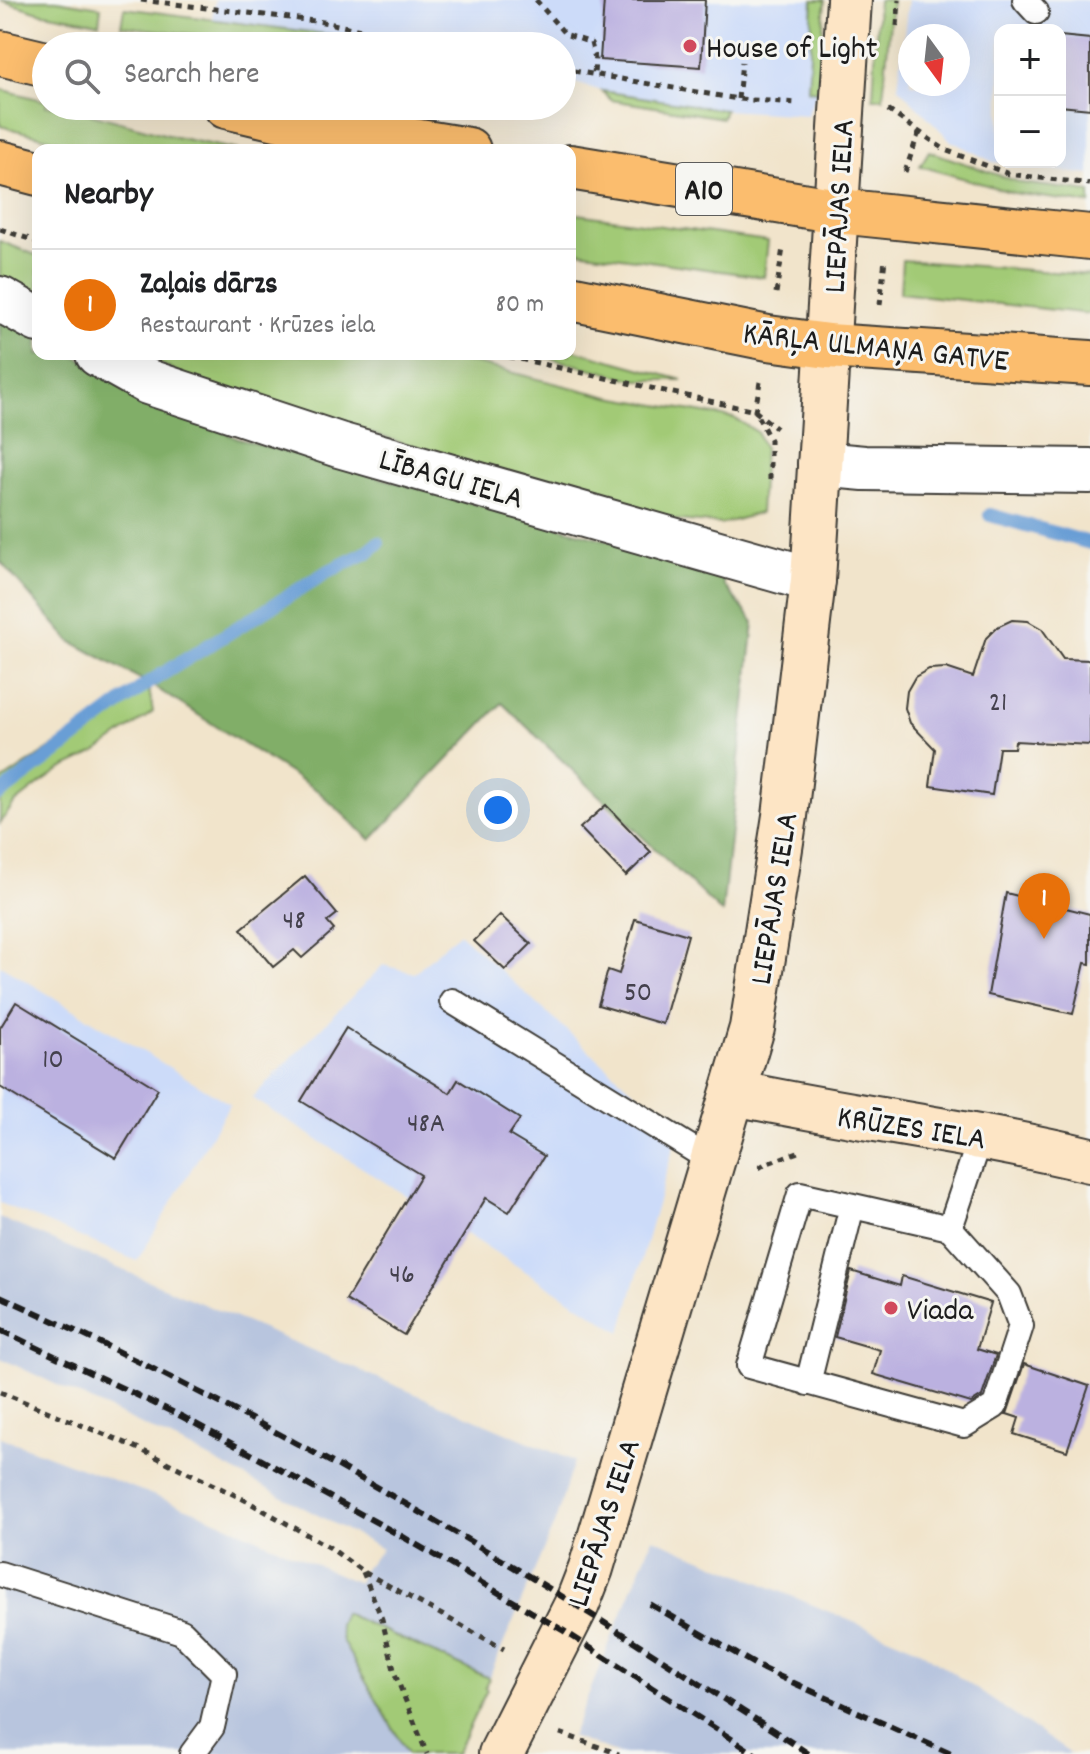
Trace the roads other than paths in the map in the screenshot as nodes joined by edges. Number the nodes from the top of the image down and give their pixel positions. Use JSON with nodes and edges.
{"nodes":[{"id":1,"x":849,"y":0,"type":"edge"},
{"id":2,"x":0,"y":53,"type":"edge"},
{"id":3,"x":32,"y":61,"type":"edge"},
{"id":4,"x":285,"y":120,"type":"edge"},
{"id":5,"x":431,"y":144,"type":"edge"},
{"id":6,"x":0,"y":163,"type":"edge"},
{"id":7,"x":576,"y":168,"type":"edge"},
{"id":8,"x":32,"y":171,"type":"edge"},
{"id":9,"x":838,"y":211,"type":"junction"},
{"id":10,"x":1090,"y":237,"type":"edge"},
{"id":11,"x":0,"y":299,"type":"edge"},
{"id":12,"x":576,"y":299,"type":"edge"},
{"id":13,"x":32,"y":317,"type":"edge"},
{"id":14,"x":828,"y":346,"type":"junction"},
{"id":15,"x":109,"y":360,"type":"edge"},
{"id":16,"x":1090,"y":363,"type":"edge"},
{"id":17,"x":820,"y":464,"type":"junction"},
{"id":18,"x":1090,"y":471,"type":"edge"},
{"id":19,"x":813,"y":580,"type":"junction"},
{"id":20,"x":452,"y":1001,"type":"dead end"},
{"id":21,"x":735,"y":1093,"type":"junction"},
{"id":22,"x":981,"y":1136,"type":"junction"},
{"id":23,"x":1090,"y":1160,"type":"edge"},
{"id":24,"x":712,"y":1161,"type":"junction"},
{"id":25,"x":852,"y":1206,"type":"junction"},
{"id":26,"x":950,"y":1228,"type":"junction"},
{"id":27,"x":808,"y":1383,"type":"junction"},
{"id":28,"x":0,"y":1574,"type":"edge"},
{"id":29,"x":192,"y":1754,"type":"edge"},
{"id":30,"x":501,"y":1754,"type":"edge"}],
"edges":[{"from":1,"to":9,"type":"street","name":"LIEPĀJAS IELA"},
{"from":2,"to":3,"type":"highway"},
{"from":4,"to":5,"type":"highway"},
{"from":6,"to":8,"type":"highway"},
{"from":7,"to":9,"type":"highway","number":"A10"},
{"from":9,"to":10,"type":"highway","number":"A10"},
{"from":9,"to":14,"type":"street","name":"LIEPĀJAS IELA"},
{"from":11,"to":13,"type":"street"},
{"from":12,"to":14,"type":"highway","name":"KĀRĻA ULMAŅA GATVE"},
{"from":14,"to":16,"type":"highway","name":"KĀRĻA ULMAŅA GATVE"},
{"from":14,"to":17,"type":"street","name":"LIEPĀJAS IELA"},
{"from":15,"to":19,"type":"street","name":"LĪBAGU IELA"},
{"from":17,"to":18,"type":"street"},
{"from":17,"to":19,"type":"street","name":"LIEPĀJAS IELA"},
{"from":19,"to":21,"type":"street","name":"LIEPĀJAS IELA"},
{"from":20,"to":24,"type":"lane"},
{"from":21,"to":22,"type":"street","name":"KRŪZES IELA"},
{"from":21,"to":24,"type":"street","name":"LIEPĀJAS IELA"},
{"from":22,"to":23,"type":"street","name":"KRŪZES IELA"},
{"from":22,"to":26,"type":"lane"},
{"from":24,"to":30,"type":"street","name":"LIEPĀJAS IELA"},
{"from":25,"to":26,"type":"lane"},
{"from":25,"to":27,"type":"lane"},
{"from":25,"to":27,"type":"lane"},
{"from":26,"to":27,"type":"lane"},
{"from":28,"to":29,"type":"lane"}]}
